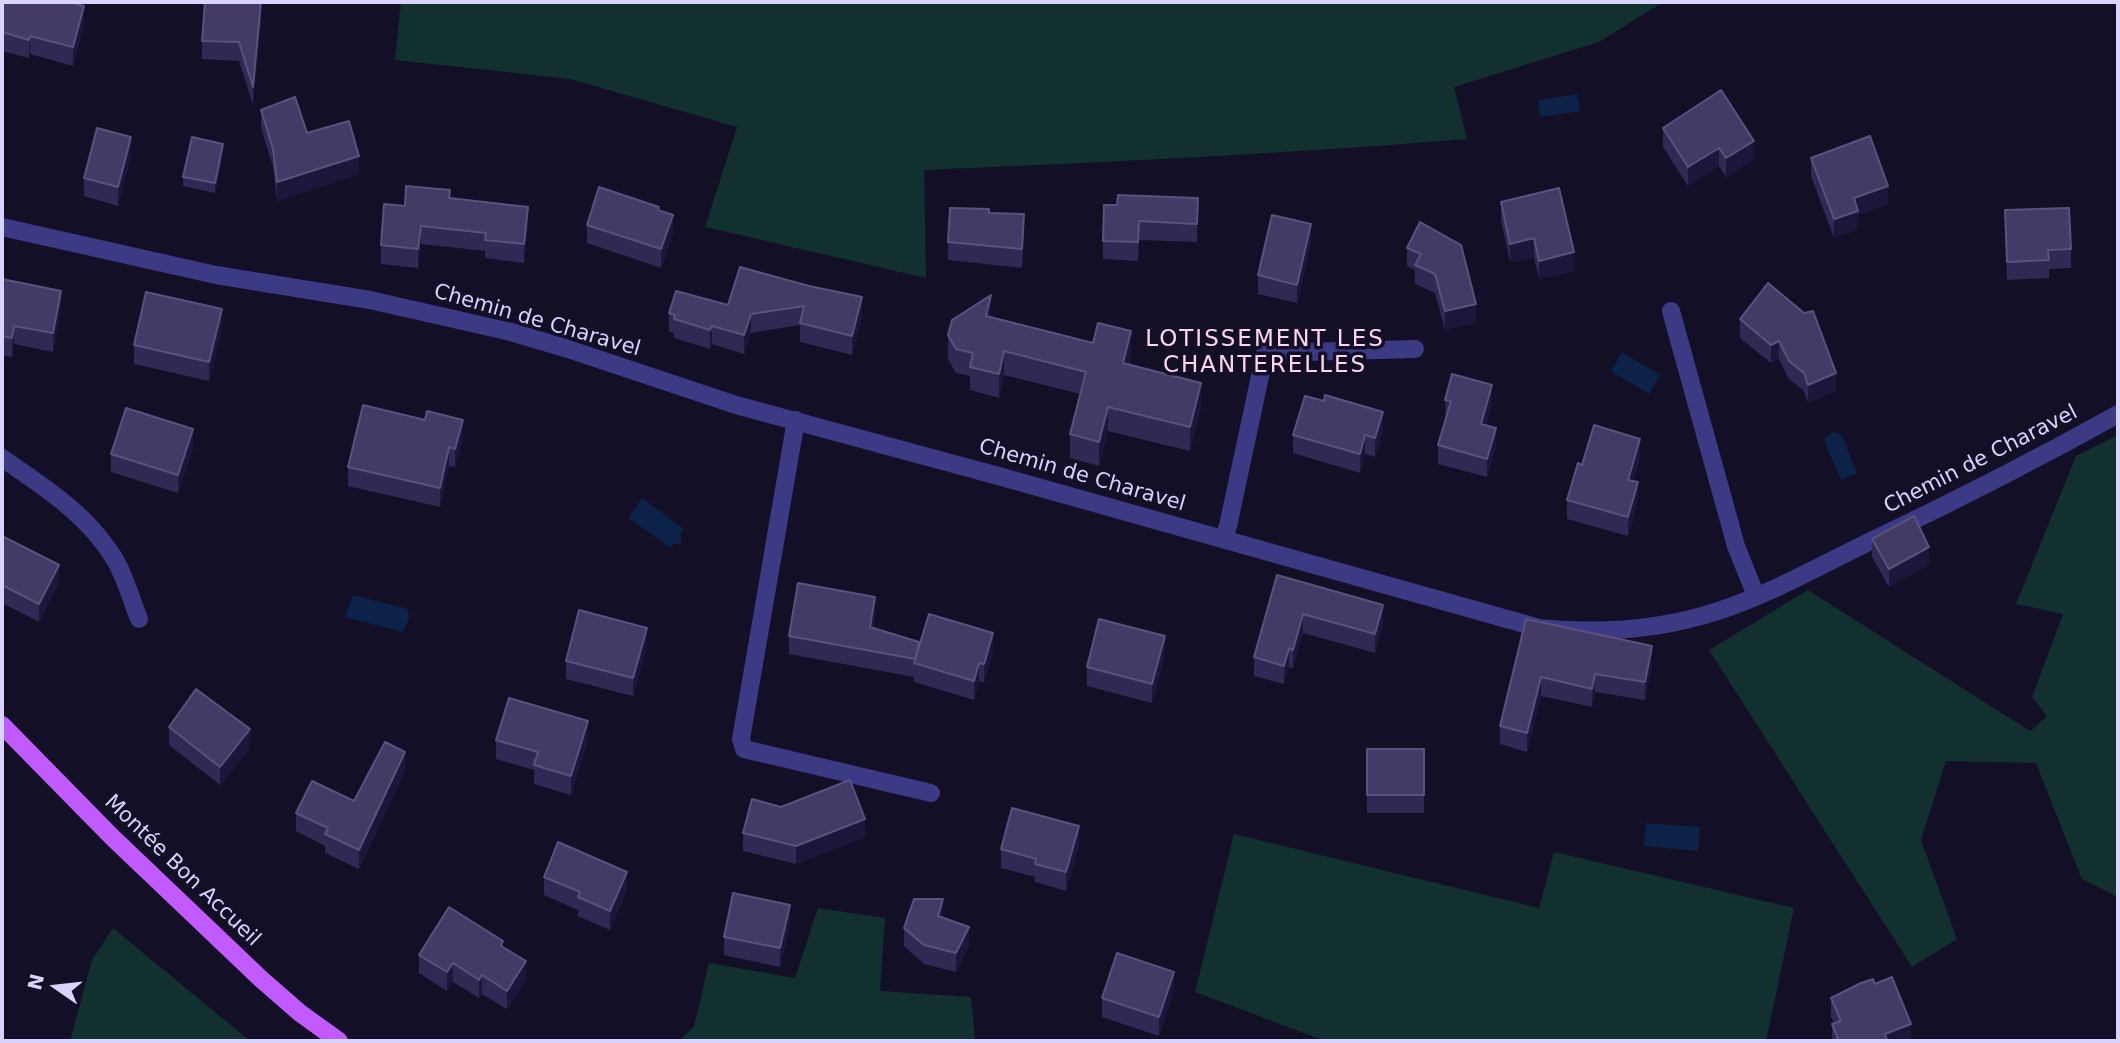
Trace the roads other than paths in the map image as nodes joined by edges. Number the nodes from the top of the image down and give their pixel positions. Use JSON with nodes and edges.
{"nodes":[{"id":1,"x":2,"y":227,"type":"edge"},
{"id":2,"x":1671,"y":311,"type":"dead end"},
{"id":3,"x":1415,"y":349,"type":"dead end"},
{"id":4,"x":2118,"y":414,"type":"edge"},
{"id":5,"x":796,"y":420,"type":"junction"},
{"id":6,"x":2,"y":458,"type":"edge"},
{"id":7,"x":1223,"y":539,"type":"junction"},
{"id":8,"x":1756,"y":596,"type":"junction"},
{"id":9,"x":139,"y":619,"type":"dead end"},
{"id":10,"x":2,"y":725,"type":"edge"},
{"id":11,"x":931,"y":793,"type":"dead end"},
{"id":12,"x":339,"y":1041,"type":"edge"}],
"edges":[{"from":1,"to":5,"type":"street","name":"Chemin de Charavel"},
{"from":2,"to":8,"type":"street"},
{"from":3,"to":7,"type":"street"},
{"from":4,"to":8,"type":"street","name":"Chemin de Charavel"},
{"from":5,"to":7,"type":"street","name":"Chemin de Charavel"},
{"from":5,"to":11,"type":"street"},
{"from":6,"to":9,"type":"street"},
{"from":7,"to":8,"type":"street","name":"Chemin de Charavel"},
{"from":10,"to":12,"type":"main road","name":"Montée Bon Accueil"}]}
